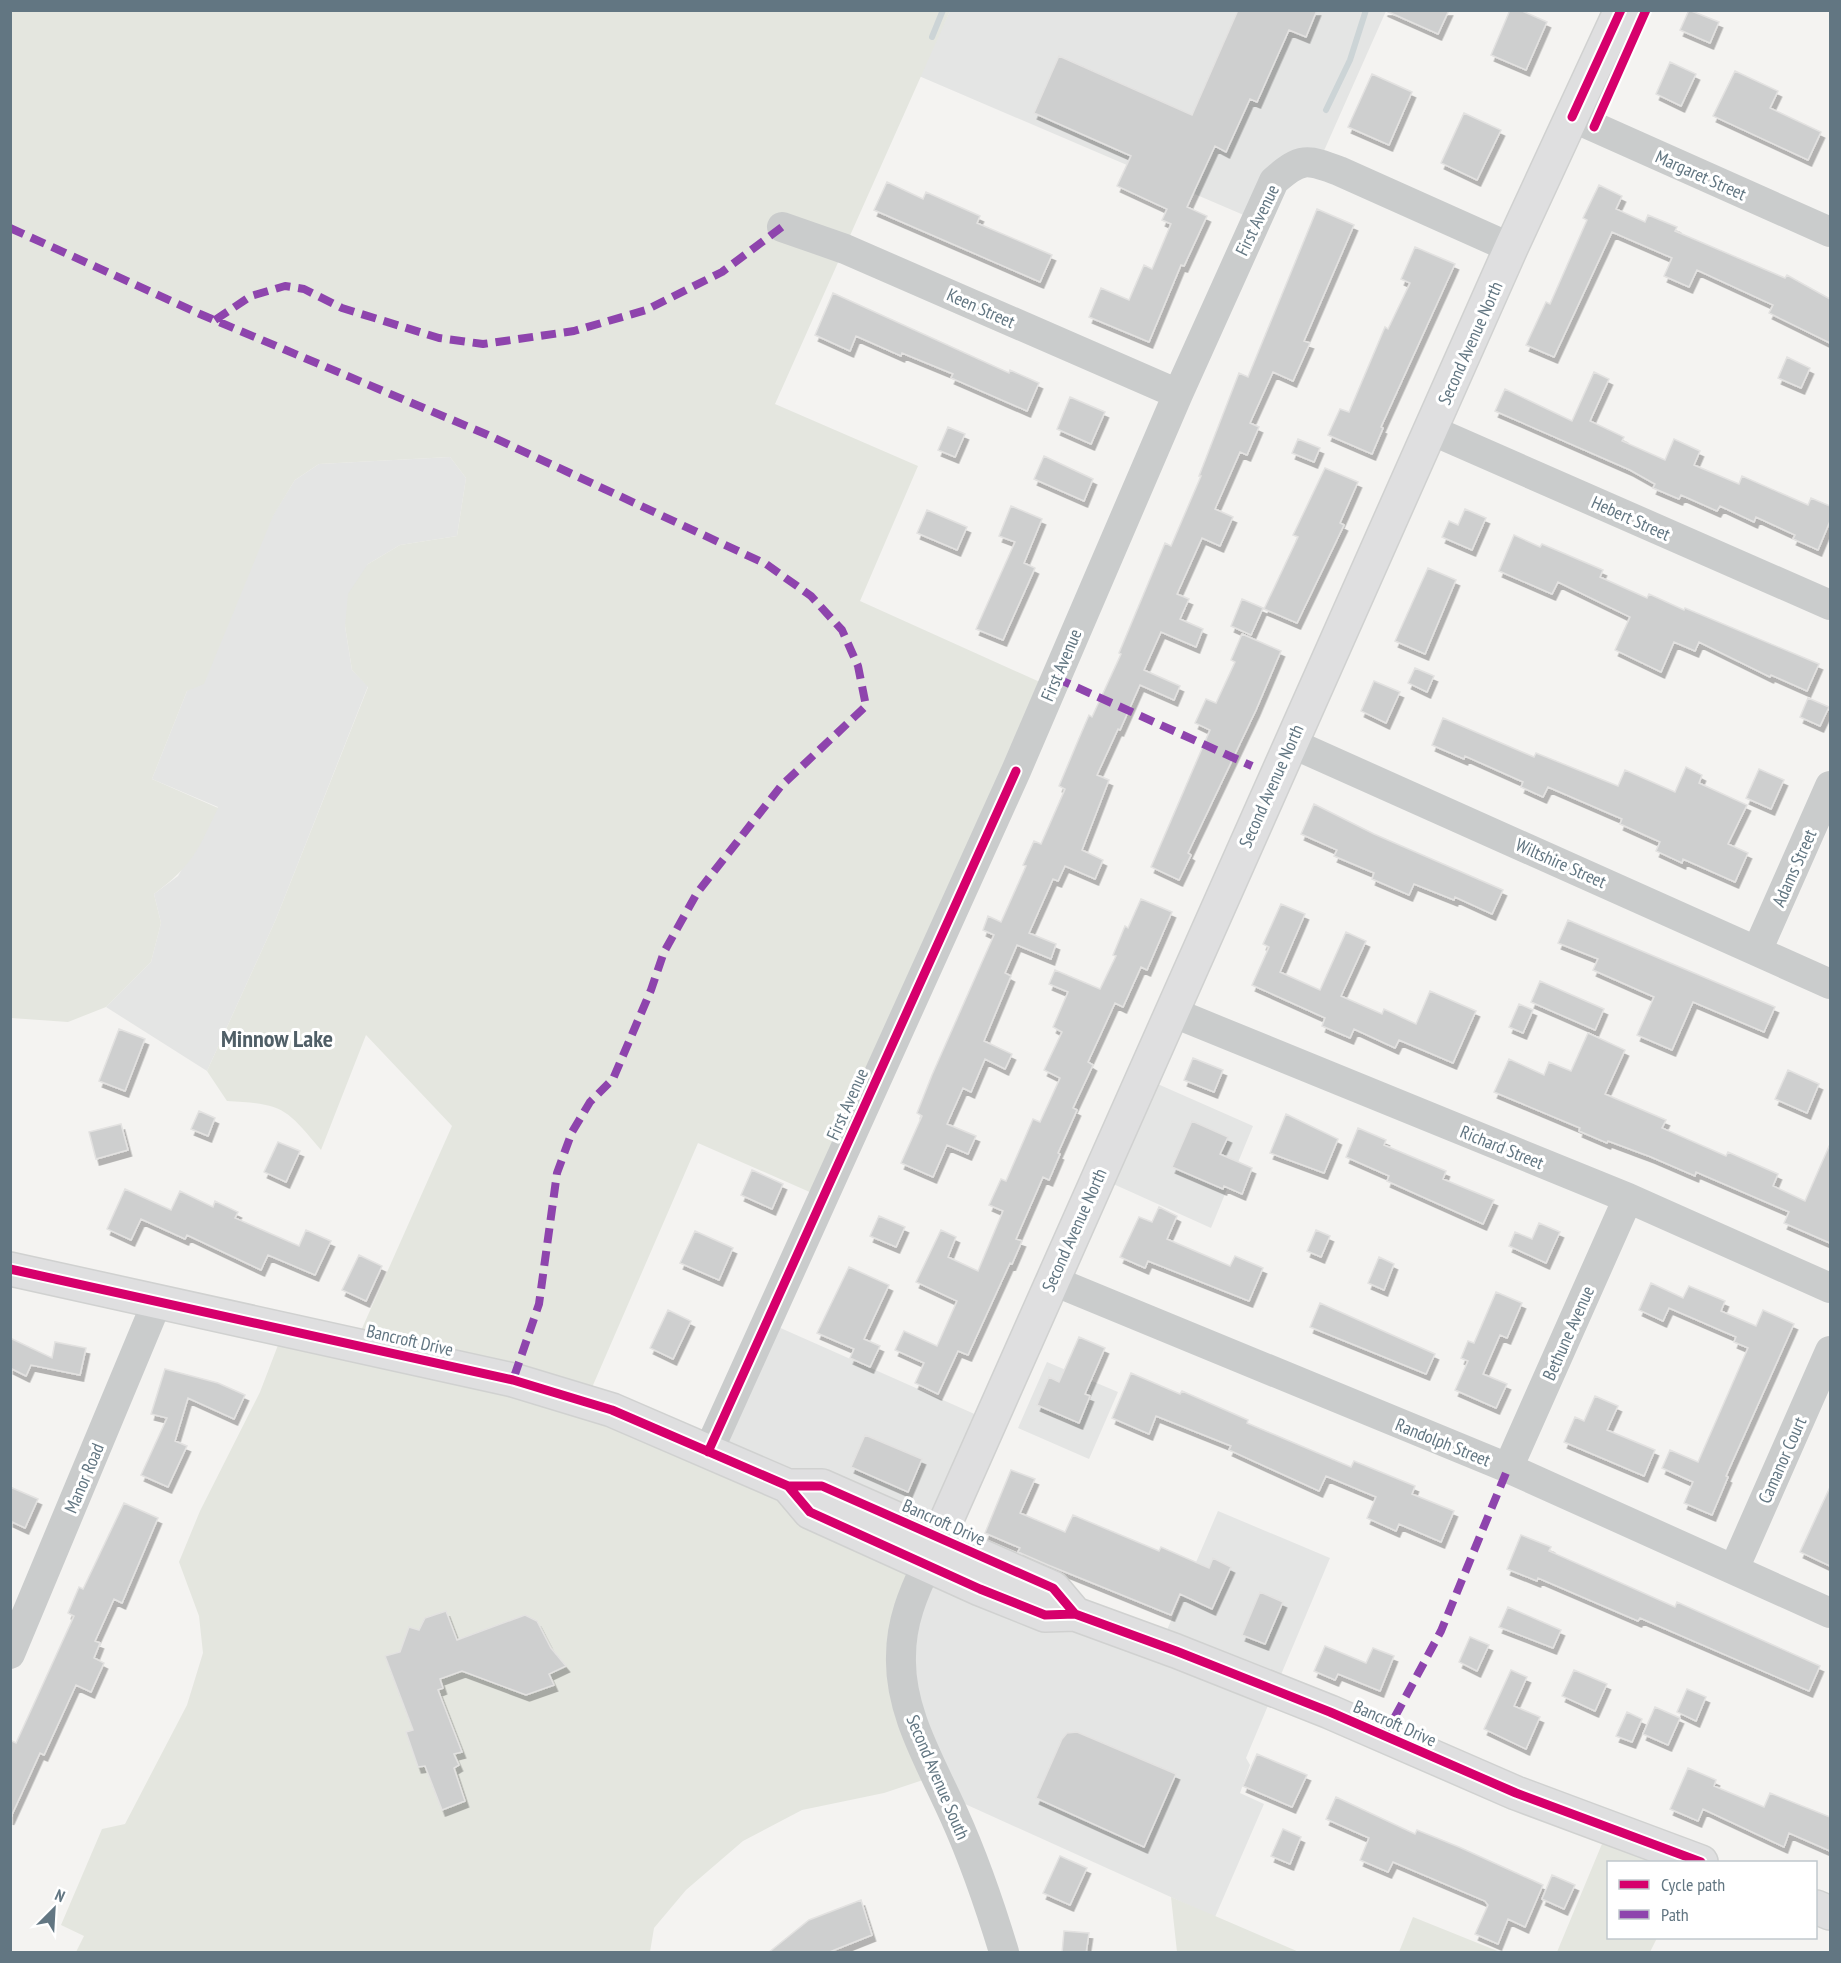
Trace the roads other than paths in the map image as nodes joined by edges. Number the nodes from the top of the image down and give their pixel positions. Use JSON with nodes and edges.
{"nodes":[{"id":1,"x":1621,"y":10,"type":"edge"},
{"id":2,"x":1572,"y":117,"type":"junction"},
{"id":3,"x":782,"y":227,"type":"dead end"},
{"id":4,"x":1830,"y":232,"type":"edge"},
{"id":5,"x":1511,"y":248,"type":"junction"},
{"id":6,"x":1178,"y":394,"type":"junction"},
{"id":7,"x":1431,"y":430,"type":"junction"},
{"id":8,"x":1830,"y":605,"type":"edge"},
{"id":9,"x":1291,"y":743,"type":"junction"},
{"id":10,"x":1830,"y":786,"type":"edge"},
{"id":11,"x":1757,"y":951,"type":"junction"},
{"id":12,"x":1830,"y":984,"type":"edge"},
{"id":13,"x":1172,"y":1012,"type":"junction"},
{"id":14,"x":1628,"y":1198,"type":"junction"},
{"id":15,"x":10,"y":1269,"type":"edge"},
{"id":16,"x":1051,"y":1280,"type":"junction"},
{"id":17,"x":1830,"y":1288,"type":"edge"},
{"id":18,"x":157,"y":1302,"type":"junction"},
{"id":19,"x":1830,"y":1351,"type":"edge"},
{"id":20,"x":708,"y":1452,"type":"junction"},
{"id":21,"x":1508,"y":1468,"type":"junction"},
{"id":22,"x":933,"y":1551,"type":"junction"},
{"id":23,"x":1734,"y":1569,"type":"junction"},
{"id":24,"x":1830,"y":1613,"type":"edge"},
{"id":25,"x":10,"y":1654,"type":"edge"},
{"id":26,"x":1696,"y":1861,"type":"edge"},
{"id":27,"x":1004,"y":1953,"type":"edge"}],
"edges":[{"from":1,"to":2,"type":"main road","name":"Second Avenue North"},
{"from":2,"to":4,"type":"street","name":"Margaret Street"},
{"from":2,"to":5,"type":"main road","name":"Second Avenue North"},
{"from":3,"to":6,"type":"street","name":"Keen Street"},
{"from":5,"to":6,"type":"street","name":"First Avenue"},
{"from":5,"to":7,"type":"main road","name":"Second Avenue North"},
{"from":6,"to":20,"type":"street","name":"First Avenue"},
{"from":7,"to":8,"type":"street","name":"Hebert Street"},
{"from":7,"to":9,"type":"main road","name":"Second Avenue North"},
{"from":9,"to":11,"type":"street","name":"Wiltshire Street"},
{"from":9,"to":13,"type":"main road","name":"Second Avenue North"},
{"from":10,"to":11,"type":"street","name":"Adams Street"},
{"from":11,"to":12,"type":"street","name":"Wiltshire Street"},
{"from":13,"to":14,"type":"street","name":"Richard Street"},
{"from":13,"to":16,"type":"main road","name":"Second Avenue North"},
{"from":14,"to":17,"type":"street","name":"Richard Street"},
{"from":14,"to":21,"type":"street","name":"Bethune Avenue"},
{"from":15,"to":18,"type":"main road","name":"Bancroft Drive"},
{"from":16,"to":21,"type":"street","name":"Randolph Street"},
{"from":16,"to":22,"type":"main road","name":"Second Avenue North"},
{"from":18,"to":20,"type":"main road","name":"Bancroft Drive"},
{"from":18,"to":25,"type":"street","name":"Manor Road"},
{"from":19,"to":23,"type":"street","name":"Camanor Court"},
{"from":20,"to":22,"type":"main road","name":"Bancroft Drive"},
{"from":21,"to":23,"type":"street","name":"Randolph Street"},
{"from":22,"to":26,"type":"main road","name":"Bancroft Drive"},
{"from":22,"to":27,"type":"street","name":"Second Avenue South"},
{"from":23,"to":24,"type":"street","name":"Randolph Street"}]}
